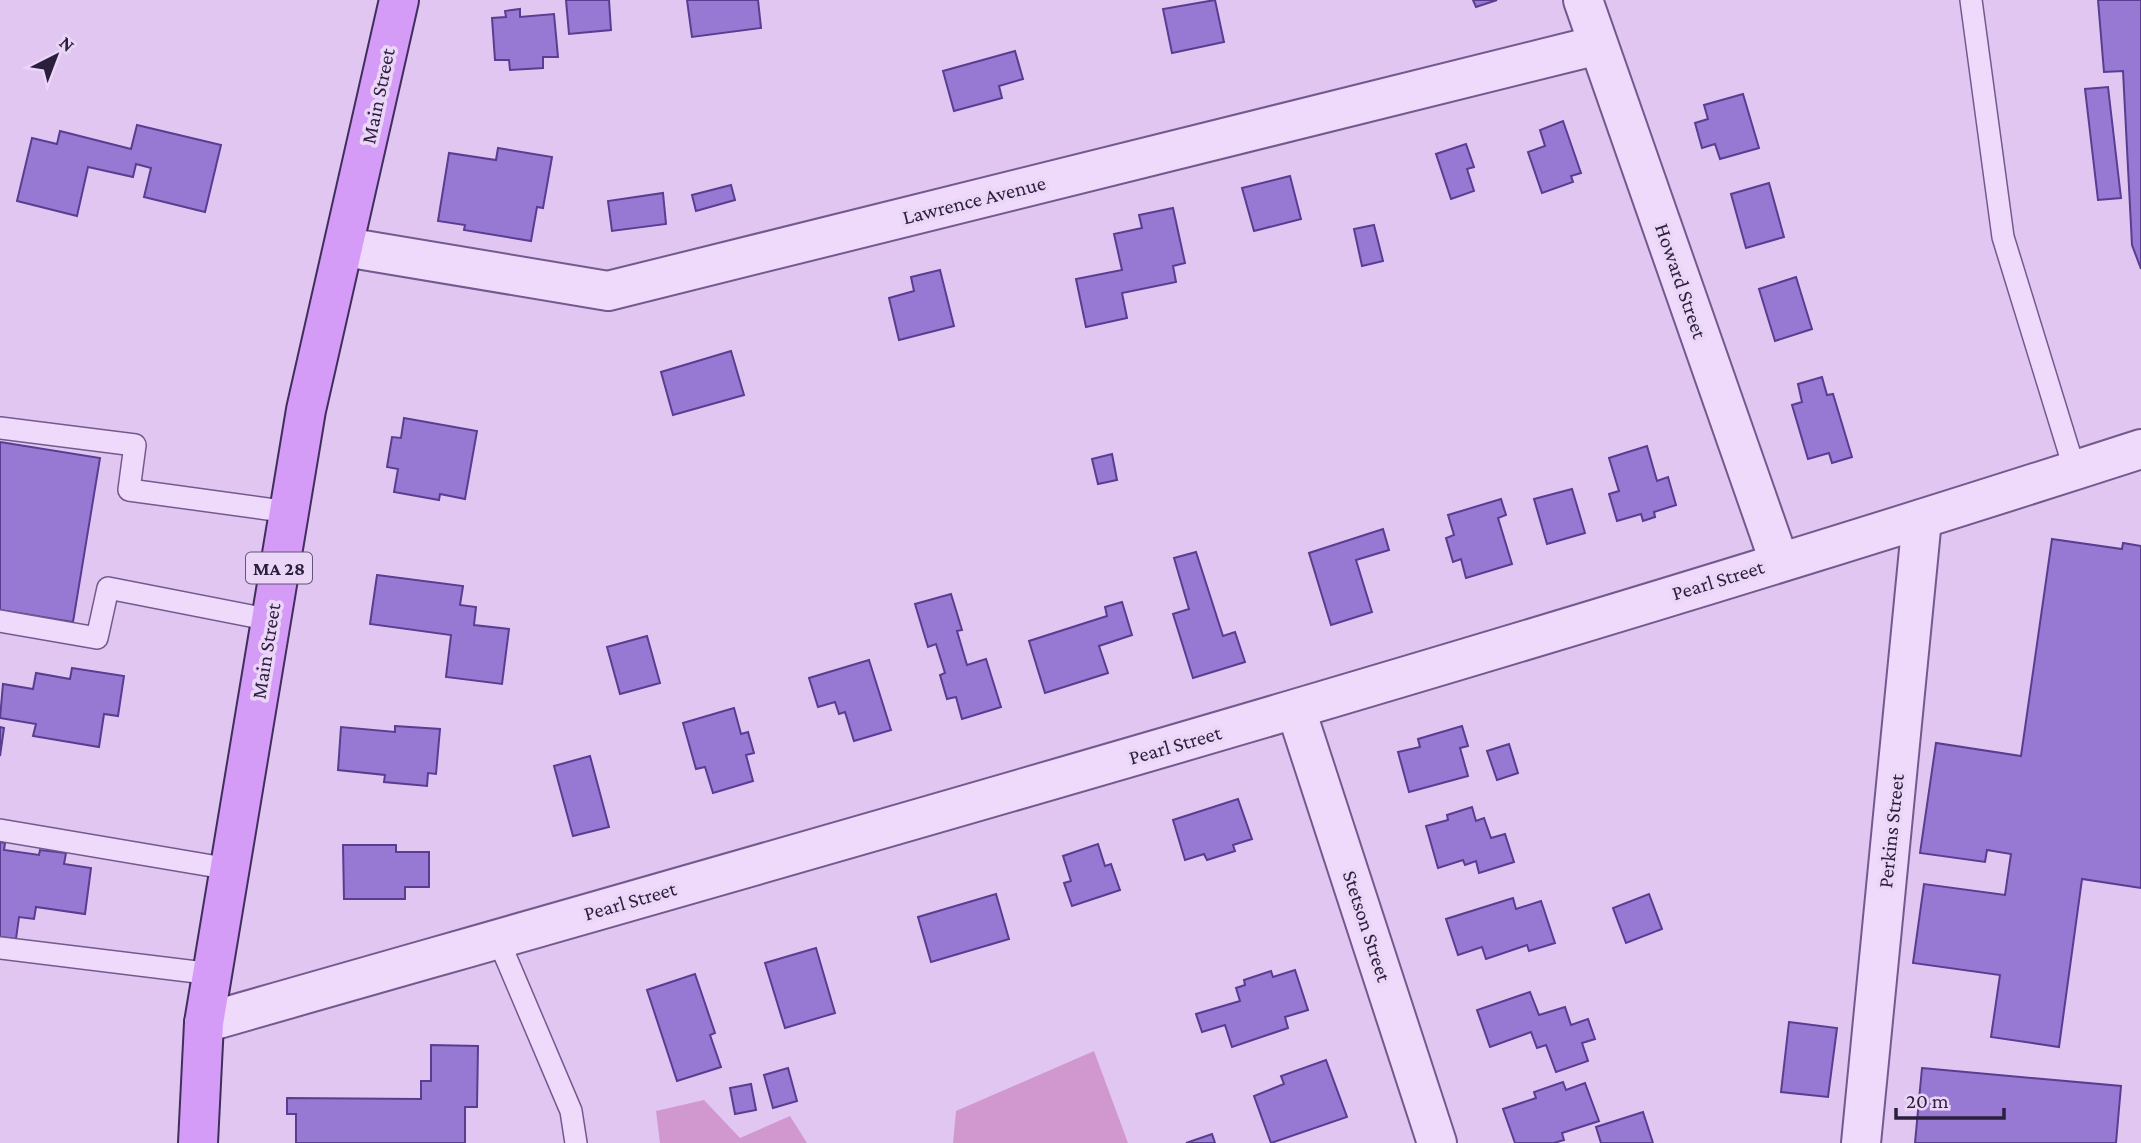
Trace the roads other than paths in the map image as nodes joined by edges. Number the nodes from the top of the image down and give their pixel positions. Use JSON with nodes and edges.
{"nodes":[{"id":1,"x":399,"y":0,"type":"edge"},
{"id":2,"x":1583,"y":0,"type":"edge"},
{"id":3,"x":1971,"y":0,"type":"edge"},
{"id":4,"x":1598,"y":45,"type":"junction"},
{"id":5,"x":345,"y":247,"type":"junction"},
{"id":6,"x":0,"y":428,"type":"edge"},
{"id":7,"x":2141,"y":449,"type":"edge"},
{"id":8,"x":2074,"y":471,"type":"junction"},
{"id":9,"x":289,"y":512,"type":"junction"},
{"id":10,"x":1922,"y":519,"type":"junction"},
{"id":11,"x":1779,"y":561,"type":"junction"},
{"id":12,"x":271,"y":620,"type":"junction"},
{"id":13,"x":0,"y":621,"type":"edge"},
{"id":14,"x":1296,"y":710,"type":"junction"},
{"id":15,"x":0,"y":830,"type":"edge"},
{"id":16,"x":230,"y":869,"type":"junction"},
{"id":17,"x":498,"y":939,"type":"junction"},
{"id":18,"x":0,"y":948,"type":"edge"},
{"id":19,"x":212,"y":974,"type":"junction"},
{"id":20,"x":204,"y":1023,"type":"junction"},
{"id":21,"x":198,"y":1143,"type":"edge"},
{"id":22,"x":576,"y":1143,"type":"edge"},
{"id":23,"x":1437,"y":1143,"type":"edge"},
{"id":24,"x":1861,"y":1143,"type":"edge"}],
"edges":[{"from":1,"to":5,"type":"main road","name":"Main Street","number":"MA 28"},
{"from":2,"to":4,"type":"street","name":"Howard Street"},
{"from":3,"to":8,"type":"lane"},
{"from":4,"to":5,"type":"street","name":"Lawrence Avenue"},
{"from":4,"to":11,"type":"street","name":"Howard Street"},
{"from":5,"to":9,"type":"main road","name":"Main Street","number":"MA 28"},
{"from":6,"to":9,"type":"lane"},
{"from":7,"to":8,"type":"street","name":"Pearl Street"},
{"from":8,"to":10,"type":"street","name":"Pearl Street"},
{"from":9,"to":12,"type":"main road","name":"Main Street","number":"MA 28"},
{"from":10,"to":11,"type":"street","name":"Pearl Street"},
{"from":10,"to":24,"type":"street","name":"Perkins Street"},
{"from":11,"to":14,"type":"street","name":"Pearl Street"},
{"from":12,"to":13,"type":"lane"},
{"from":12,"to":16,"type":"main road","name":"Main Street","number":"MA 28"},
{"from":14,"to":17,"type":"street","name":"Pearl Street"},
{"from":14,"to":23,"type":"street","name":"Stetson Street"},
{"from":15,"to":16,"type":"lane"},
{"from":16,"to":19,"type":"main road","name":"Main Street","number":"MA 28"},
{"from":17,"to":20,"type":"street","name":"Pearl Street"},
{"from":17,"to":22,"type":"lane"},
{"from":18,"to":19,"type":"lane"},
{"from":19,"to":20,"type":"main road","name":"Main Street","number":"MA 28"},
{"from":20,"to":21,"type":"main road","name":"Main Street","number":"MA 28"}]}
